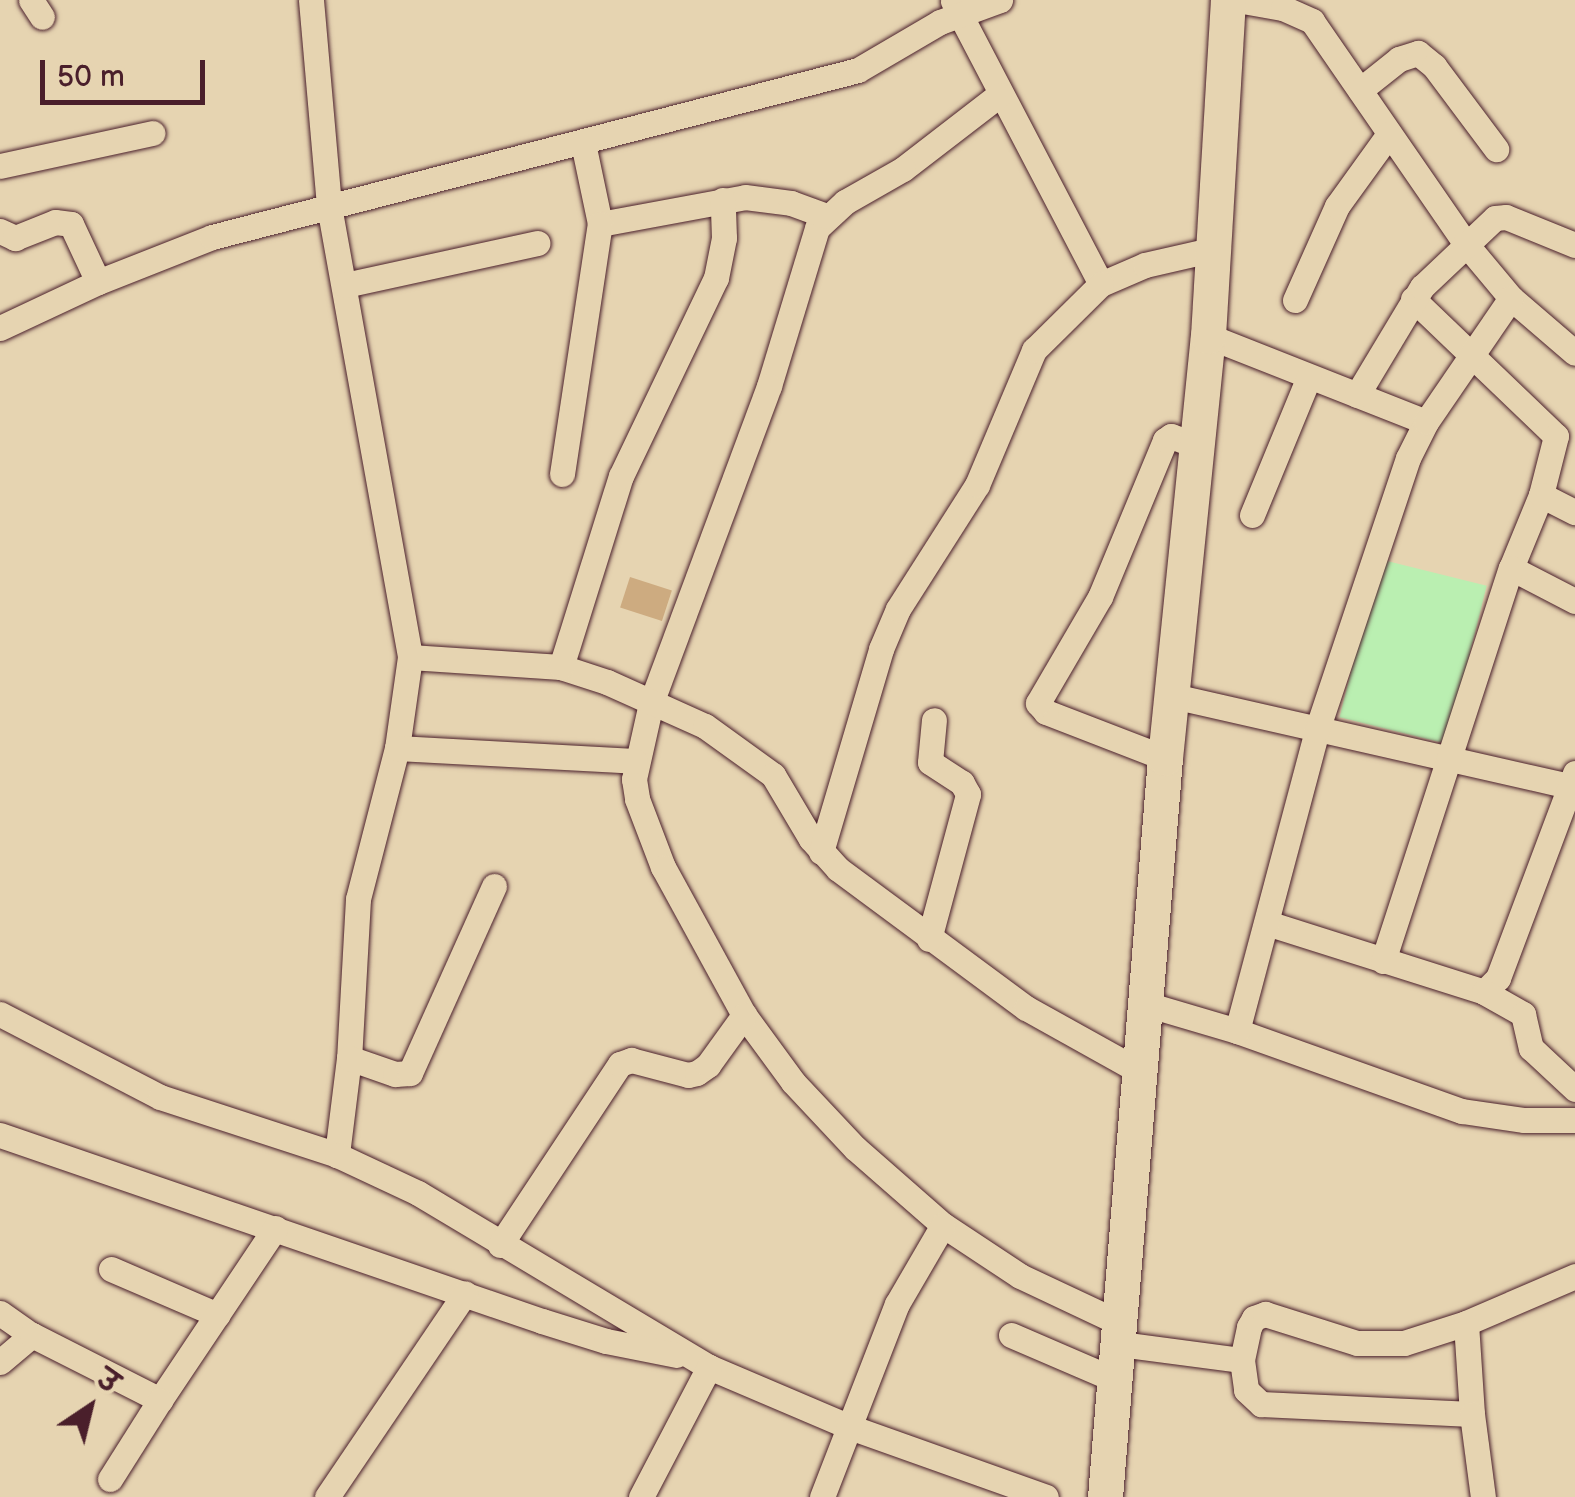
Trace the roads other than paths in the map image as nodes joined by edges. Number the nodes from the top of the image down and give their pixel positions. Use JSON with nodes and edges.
{"nodes":[{"id":1,"x":311,"y":0,"type":"edge"},
{"id":2,"x":1000,"y":0,"type":"edge"},
{"id":3,"x":1228,"y":0,"type":"edge"},
{"id":4,"x":1237,"y":0,"type":"edge"},
{"id":5,"x":955,"y":7,"type":"edge"},
{"id":6,"x":1360,"y":90,"type":"junction"},
{"id":7,"x":999,"y":95,"type":"junction"},
{"id":8,"x":152,"y":133,"type":"dead end"},
{"id":9,"x":1389,"y":134,"type":"junction"},
{"id":10,"x":583,"y":143,"type":"junction"},
{"id":11,"x":1496,"y":149,"type":"dead end"},
{"id":12,"x":0,"y":166,"type":"edge"},
{"id":13,"x":723,"y":200,"type":"junction"},
{"id":14,"x":329,"y":206,"type":"junction"},
{"id":15,"x":826,"y":216,"type":"junction"},
{"id":16,"x":600,"y":224,"type":"junction"},
{"id":17,"x":0,"y":230,"type":"edge"},
{"id":18,"x":537,"y":243,"type":"dead end"},
{"id":19,"x":1464,"y":243,"type":"junction"},
{"id":20,"x":1575,"y":245,"type":"edge"},
{"id":21,"x":1214,"y":249,"type":"junction"},
{"id":22,"x":98,"y":282,"type":"junction"},
{"id":23,"x":1101,"y":284,"type":"junction"},
{"id":24,"x":344,"y":285,"type":"junction"},
{"id":25,"x":1413,"y":298,"type":"junction"},
{"id":26,"x":1511,"y":298,"type":"junction"},
{"id":27,"x":1295,"y":300,"type":"dead end"},
{"id":28,"x":0,"y":328,"type":"edge"},
{"id":29,"x":1208,"y":336,"type":"junction"},
{"id":30,"x":1471,"y":352,"type":"junction"},
{"id":31,"x":1575,"y":353,"type":"edge"},
{"id":32,"x":1310,"y":377,"type":"junction"},
{"id":33,"x":1357,"y":395,"type":"junction"},
{"id":34,"x":1426,"y":422,"type":"junction"},
{"id":35,"x":1566,"y":443,"type":"edge"},
{"id":36,"x":1198,"y":446,"type":"junction"},
{"id":37,"x":562,"y":474,"type":"dead end"},
{"id":38,"x":1541,"y":494,"type":"junction"},
{"id":39,"x":1575,"y":512,"type":"edge"},
{"id":40,"x":1252,"y":515,"type":"dead end"},
{"id":41,"x":1511,"y":568,"type":"junction"},
{"id":42,"x":1575,"y":601,"type":"edge"},
{"id":43,"x":410,"y":657,"type":"junction"},
{"id":44,"x":561,"y":667,"type":"junction"},
{"id":45,"x":1173,"y":696,"type":"junction"},
{"id":46,"x":651,"y":702,"type":"junction"},
{"id":47,"x":934,"y":720,"type":"dead end"},
{"id":48,"x":1316,"y":730,"type":"junction"},
{"id":49,"x":397,"y":748,"type":"junction"},
{"id":50,"x":1450,"y":757,"type":"junction"},
{"id":51,"x":1165,"y":758,"type":"junction"},
{"id":52,"x":635,"y":760,"type":"junction"},
{"id":53,"x":1571,"y":787,"type":"edge"},
{"id":54,"x":821,"y":852,"type":"junction"},
{"id":55,"x":494,"y":886,"type":"dead end"},
{"id":56,"x":1268,"y":923,"type":"junction"},
{"id":57,"x":929,"y":938,"type":"junction"},
{"id":58,"x":1383,"y":962,"type":"junction"},
{"id":59,"x":1484,"y":992,"type":"junction"},
{"id":60,"x":1146,"y":1004,"type":"junction"},
{"id":61,"x":0,"y":1014,"type":"edge"},
{"id":62,"x":744,"y":1015,"type":"junction"},
{"id":63,"x":1238,"y":1031,"type":"junction"},
{"id":64,"x":349,"y":1058,"type":"junction"},
{"id":65,"x":1142,"y":1073,"type":"junction"},
{"id":66,"x":1575,"y":1089,"type":"edge"},
{"id":67,"x":1575,"y":1120,"type":"edge"},
{"id":68,"x":0,"y":1135,"type":"edge"},
{"id":69,"x":337,"y":1155,"type":"junction"},
{"id":70,"x":942,"y":1225,"type":"junction"},
{"id":71,"x":274,"y":1228,"type":"junction"},
{"id":72,"x":500,"y":1245,"type":"junction"},
{"id":73,"x":111,"y":1269,"type":"dead end"},
{"id":74,"x":1575,"y":1276,"type":"edge"},
{"id":75,"x":465,"y":1293,"type":"junction"},
{"id":76,"x":0,"y":1313,"type":"edge"},
{"id":77,"x":218,"y":1315,"type":"junction"},
{"id":78,"x":1466,"y":1323,"type":"junction"},
{"id":79,"x":1011,"y":1334,"type":"dead end"},
{"id":80,"x":1121,"y":1334,"type":"junction"},
{"id":81,"x":32,"y":1336,"type":"junction"},
{"id":82,"x":1242,"y":1360,"type":"junction"},
{"id":83,"x":0,"y":1362,"type":"edge"},
{"id":84,"x":701,"y":1362,"type":"junction"},
{"id":85,"x":1118,"y":1381,"type":"junction"},
{"id":86,"x":160,"y":1400,"type":"junction"},
{"id":87,"x":1472,"y":1414,"type":"junction"},
{"id":88,"x":847,"y":1426,"type":"junction"},
{"id":89,"x":110,"y":1479,"type":"dead end"},
{"id":90,"x":327,"y":1497,"type":"edge"},
{"id":91,"x":641,"y":1497,"type":"edge"},
{"id":92,"x":822,"y":1497,"type":"edge"},
{"id":93,"x":1046,"y":1497,"type":"edge"},
{"id":94,"x":1105,"y":1497,"type":"edge"},
{"id":95,"x":1483,"y":1497,"type":"edge"}],
"edges":[{"from":1,"to":14,"type":"street"},
{"from":2,"to":5,"type":"street"},
{"from":3,"to":21,"type":"street"},
{"from":4,"to":6,"type":"street"},
{"from":5,"to":7,"type":"street"},
{"from":5,"to":10,"type":"street"},
{"from":6,"to":9,"type":"street"},
{"from":6,"to":11,"type":"street"},
{"from":7,"to":15,"type":"street"},
{"from":7,"to":23,"type":"street"},
{"from":8,"to":12,"type":"street"},
{"from":9,"to":19,"type":"street"},
{"from":9,"to":27,"type":"street"},
{"from":10,"to":14,"type":"street"},
{"from":10,"to":16,"type":"street"},
{"from":13,"to":15,"type":"street"},
{"from":13,"to":16,"type":"street"},
{"from":13,"to":44,"type":"street"},
{"from":14,"to":22,"type":"street"},
{"from":14,"to":24,"type":"street"},
{"from":15,"to":46,"type":"street"},
{"from":16,"to":37,"type":"street"},
{"from":17,"to":22,"type":"street"},
{"from":18,"to":24,"type":"street"},
{"from":19,"to":20,"type":"street"},
{"from":19,"to":25,"type":"street"},
{"from":19,"to":26,"type":"street"},
{"from":21,"to":23,"type":"street"},
{"from":21,"to":29,"type":"street"},
{"from":22,"to":28,"type":"street"},
{"from":23,"to":54,"type":"street"},
{"from":24,"to":43,"type":"street"},
{"from":25,"to":30,"type":"street"},
{"from":25,"to":33,"type":"street"},
{"from":26,"to":30,"type":"street"},
{"from":26,"to":31,"type":"street"},
{"from":29,"to":32,"type":"street"},
{"from":29,"to":36,"type":"street"},
{"from":30,"to":34,"type":"street"},
{"from":30,"to":35,"type":"street"},
{"from":32,"to":33,"type":"street"},
{"from":32,"to":40,"type":"street"},
{"from":33,"to":34,"type":"street"},
{"from":34,"to":48,"type":"street"},
{"from":35,"to":38,"type":"street"},
{"from":36,"to":45,"type":"street"},
{"from":36,"to":51,"type":"street"},
{"from":38,"to":39,"type":"street"},
{"from":38,"to":41,"type":"street"},
{"from":41,"to":42,"type":"street"},
{"from":41,"to":50,"type":"street"},
{"from":43,"to":44,"type":"street"},
{"from":43,"to":49,"type":"street"},
{"from":44,"to":46,"type":"street"},
{"from":45,"to":48,"type":"street"},
{"from":45,"to":51,"type":"street"},
{"from":46,"to":52,"type":"street"},
{"from":46,"to":54,"type":"street"},
{"from":47,"to":57,"type":"street"},
{"from":48,"to":50,"type":"street"},
{"from":48,"to":56,"type":"street"},
{"from":49,"to":52,"type":"street"},
{"from":49,"to":64,"type":"street"},
{"from":50,"to":53,"type":"street"},
{"from":50,"to":58,"type":"street"},
{"from":51,"to":60,"type":"street"},
{"from":52,"to":62,"type":"street"},
{"from":53,"to":59,"type":"street"},
{"from":54,"to":57,"type":"street"},
{"from":55,"to":64,"type":"street"},
{"from":56,"to":58,"type":"street"},
{"from":56,"to":63,"type":"street"},
{"from":57,"to":65,"type":"street"},
{"from":58,"to":59,"type":"street"},
{"from":59,"to":66,"type":"street"},
{"from":60,"to":63,"type":"street"},
{"from":60,"to":65,"type":"street"},
{"from":61,"to":69,"type":"street"},
{"from":62,"to":70,"type":"street"},
{"from":62,"to":72,"type":"street"},
{"from":63,"to":67,"type":"street"},
{"from":64,"to":69,"type":"street"},
{"from":65,"to":80,"type":"street"},
{"from":68,"to":71,"type":"street"},
{"from":69,"to":72,"type":"street"},
{"from":70,"to":80,"type":"street"},
{"from":70,"to":88,"type":"street"},
{"from":71,"to":75,"type":"street"},
{"from":71,"to":77,"type":"street"},
{"from":72,"to":84,"type":"street"},
{"from":73,"to":77,"type":"street"},
{"from":74,"to":78,"type":"street"},
{"from":75,"to":84,"type":"street"},
{"from":75,"to":90,"type":"street"},
{"from":76,"to":81,"type":"street"},
{"from":77,"to":86,"type":"street"},
{"from":78,"to":82,"type":"street"},
{"from":78,"to":87,"type":"street"},
{"from":79,"to":85,"type":"street"},
{"from":80,"to":82,"type":"street"},
{"from":80,"to":85,"type":"street"},
{"from":81,"to":83,"type":"street"},
{"from":81,"to":86,"type":"street"},
{"from":82,"to":87,"type":"street"},
{"from":84,"to":88,"type":"street"},
{"from":84,"to":91,"type":"street"},
{"from":85,"to":94,"type":"street"},
{"from":86,"to":89,"type":"street"},
{"from":87,"to":95,"type":"street"},
{"from":88,"to":92,"type":"street"},
{"from":88,"to":93,"type":"street"}]}
